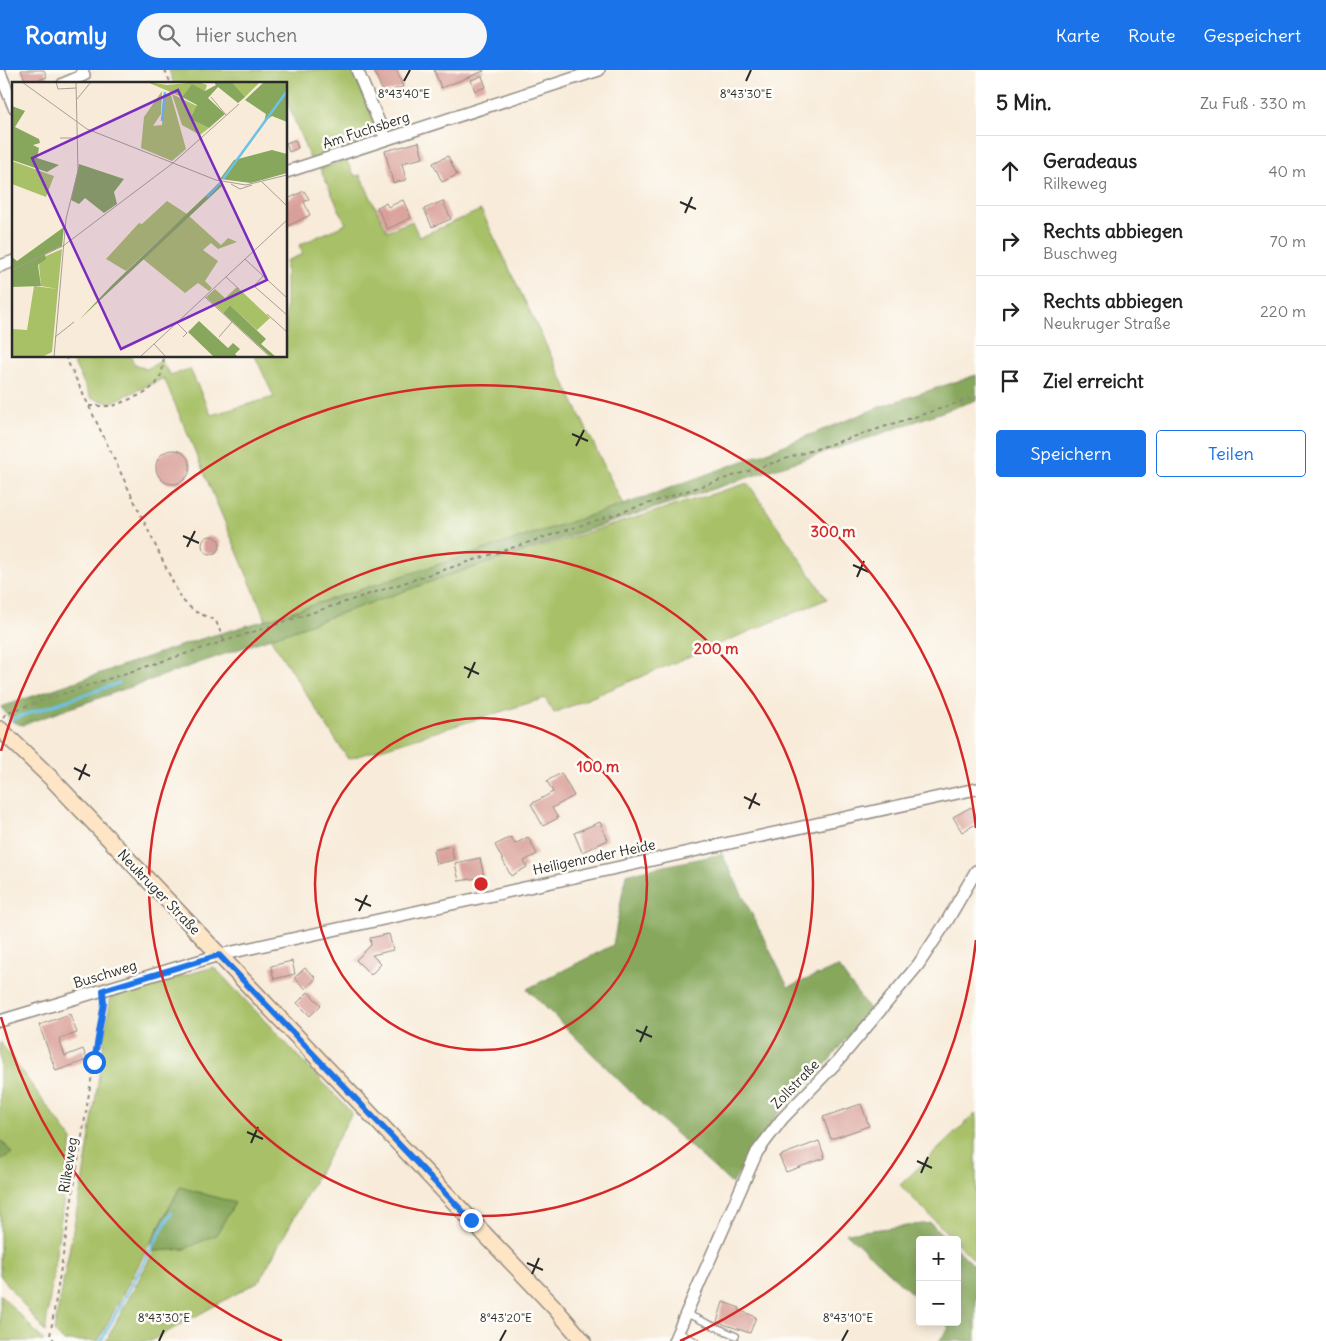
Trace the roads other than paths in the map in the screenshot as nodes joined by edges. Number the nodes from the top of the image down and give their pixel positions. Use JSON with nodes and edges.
{"nodes":[{"id":1,"x":82,"y":70,"type":"edge"},
{"id":2,"x":357,"y":70,"type":"edge"},
{"id":3,"x":599,"y":70,"type":"edge"},
{"id":4,"x":0,"y":73,"type":"edge"},
{"id":5,"x":68,"y":82,"type":"edge"},
{"id":6,"x":12,"y":101,"type":"edge"},
{"id":7,"x":386,"y":139,"type":"junction"},
{"id":8,"x":288,"y":171,"type":"edge"},
{"id":9,"x":12,"y":262,"type":"edge"},
{"id":10,"x":0,"y":266,"type":"edge"},
{"id":11,"x":0,"y":729,"type":"edge"},
{"id":12,"x":976,"y":789,"type":"edge"},
{"id":13,"x":976,"y":871,"type":"edge"},
{"id":14,"x":219,"y":955,"type":"junction"},
{"id":15,"x":0,"y":1021,"type":"edge"},
{"id":16,"x":687,"y":1314,"type":"junction"},
{"id":17,"x":676,"y":1336,"type":"edge"},
{"id":18,"x":736,"y":1336,"type":"dead end"},
{"id":19,"x":583,"y":1341,"type":"edge"},
{"id":20,"x":695,"y":1341,"type":"edge"}],
"edges":[{"from":1,"to":5,"type":"street"},
{"from":2,"to":7,"type":"street"},
{"from":3,"to":7,"type":"street","name":"Am Fuchsberg"},
{"from":4,"to":6,"type":"street"},
{"from":7,"to":8,"type":"street","name":"Am Fuchsberg"},
{"from":9,"to":10,"type":"street"},
{"from":11,"to":14,"type":"street","name":"Neukruger Straße"},
{"from":12,"to":14,"type":"street","name":"Heiligenroder Heide"},
{"from":13,"to":16,"type":"street","name":"Zollstraße"},
{"from":14,"to":15,"type":"street","name":"Buschweg"},
{"from":14,"to":19,"type":"street","name":"Neukruger Straße"},
{"from":16,"to":17,"type":"street","name":"Zollstraße"},
{"from":16,"to":18,"type":"lane"},
{"from":17,"to":20,"type":"lane"}]}
